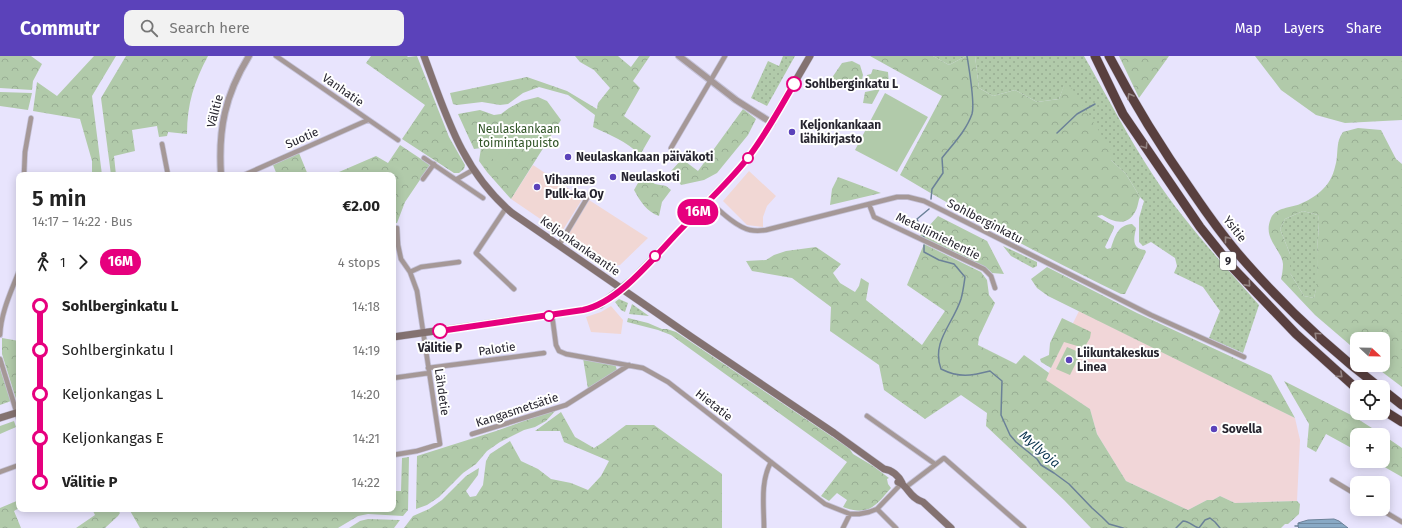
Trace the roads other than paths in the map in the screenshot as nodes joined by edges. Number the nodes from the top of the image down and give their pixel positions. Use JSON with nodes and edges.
{"nodes":[{"id":1,"x":249,"y":56,"type":"edge"},
{"id":2,"x":276,"y":56,"type":"edge"},
{"id":3,"x":424,"y":56,"type":"edge"},
{"id":4,"x":679,"y":56,"type":"edge"},
{"id":5,"x":725,"y":56,"type":"edge"},
{"id":6,"x":810,"y":56,"type":"edge"},
{"id":7,"x":1088,"y":56,"type":"edge"},
{"id":8,"x":1095,"y":56,"type":"edge"},
{"id":9,"x":1109,"y":56,"type":"edge"},
{"id":10,"x":711,"y":82,"type":"junction"},
{"id":11,"x":1123,"y":114,"type":"junction"},
{"id":12,"x":31,"y":118,"type":"dead end"},
{"id":13,"x":368,"y":120,"type":"junction"},
{"id":14,"x":772,"y":123,"type":"junction"},
{"id":15,"x":398,"y":140,"type":"dead end"},
{"id":16,"x":162,"y":144,"type":"dead end"},
{"id":17,"x":671,"y":148,"type":"dead end"},
{"id":18,"x":424,"y":158,"type":"dead end"},
{"id":19,"x":434,"y":164,"type":"junction"},
{"id":20,"x":473,"y":170,"type":"junction"},
{"id":21,"x":24,"y":172,"type":"edge"},
{"id":22,"x":167,"y":172,"type":"edge"},
{"id":23,"x":221,"y":172,"type":"edge"},
{"id":24,"x":251,"y":172,"type":"edge"},
{"id":25,"x":423,"y":179,"type":"dead end"},
{"id":26,"x":457,"y":179,"type":"junction"},
{"id":27,"x":589,"y":195,"type":"dead end"},
{"id":28,"x":483,"y":198,"type":"dead end"},
{"id":29,"x":709,"y":201,"type":"junction"},
{"id":30,"x":869,"y":204,"type":"junction"},
{"id":31,"x":506,"y":208,"type":"junction"},
{"id":32,"x":397,"y":228,"type":"dead end"},
{"id":33,"x":559,"y":245,"type":"junction"},
{"id":34,"x":459,"y":262,"type":"dead end"},
{"id":35,"x":410,"y":272,"type":"junction"},
{"id":36,"x":16,"y":278,"type":"edge"},
{"id":37,"x":995,"y":288,"type":"dead end"},
{"id":38,"x":514,"y":289,"type":"dead end"},
{"id":39,"x":622,"y":289,"type":"junction"},
{"id":40,"x":552,"y":315,"type":"junction"},
{"id":41,"x":424,"y":333,"type":"junction"},
{"id":42,"x":0,"y":335,"type":"edge"},
{"id":43,"x":396,"y":337,"type":"edge"},
{"id":44,"x":544,"y":353,"type":"dead end"},
{"id":45,"x":1244,"y":357,"type":"dead end"},
{"id":46,"x":0,"y":359,"type":"edge"},
{"id":47,"x":629,"y":365,"type":"junction"},
{"id":48,"x":429,"y":371,"type":"junction"},
{"id":49,"x":396,"y":377,"type":"edge"},
{"id":50,"x":1370,"y":380,"type":"edge"},
{"id":51,"x":1350,"y":383,"type":"edge"},
{"id":52,"x":1390,"y":396,"type":"edge"},
{"id":53,"x":1402,"y":405,"type":"edge"},
{"id":54,"x":16,"y":409,"type":"edge"},
{"id":55,"x":1390,"y":414,"type":"edge"},
{"id":56,"x":16,"y":415,"type":"edge"},
{"id":57,"x":867,"y":416,"type":"dead end"},
{"id":58,"x":0,"y":418,"type":"edge"},
{"id":59,"x":1402,"y":422,"type":"edge"},
{"id":60,"x":472,"y":434,"type":"dead end"},
{"id":61,"x":396,"y":454,"type":"edge"},
{"id":62,"x":771,"y":462,"type":"junction"},
{"id":63,"x":935,"y":464,"type":"junction"},
{"id":64,"x":16,"y":466,"type":"edge"},
{"id":65,"x":0,"y":472,"type":"edge"},
{"id":66,"x":1332,"y":480,"type":"dead end"},
{"id":67,"x":904,"y":485,"type":"junction"},
{"id":68,"x":1350,"y":491,"type":"edge"},
{"id":69,"x":877,"y":509,"type":"junction"},
{"id":70,"x":850,"y":514,"type":"junction"},
{"id":71,"x":1390,"y":515,"type":"edge"},
{"id":72,"x":1402,"y":522,"type":"edge"},
{"id":73,"x":764,"y":528,"type":"edge"},
{"id":74,"x":843,"y":528,"type":"edge"},
{"id":75,"x":896,"y":528,"type":"edge"},
{"id":76,"x":951,"y":528,"type":"edge"},
{"id":77,"x":1024,"y":528,"type":"edge"}],
"edges":[{"from":1,"to":23,"type":"street","name":"Välitie"},
{"from":2,"to":13,"type":"street","name":"Vanhatie"},
{"from":3,"to":20,"type":"main road","name":"Keljonkankaantie"},
{"from":4,"to":10,"type":"street"},
{"from":5,"to":10,"type":"street"},
{"from":6,"to":14,"type":"main road"},
{"from":7,"to":11,"type":"highway"},
{"from":8,"to":11,"type":"highway","number":"9"},
{"from":50,"to":9,"type":"highway","name":"Ysitie","number":"9","one_way":true},
{"from":10,"to":14,"type":"street"},
{"from":10,"to":17,"type":"street"},
{"from":11,"to":51,"type":"highway","number":"9","one_way":true},
{"from":12,"to":21,"type":"street"},
{"from":13,"to":15,"type":"street","name":"Vanhatie"},
{"from":13,"to":24,"type":"street","name":"Suotie"},
{"from":14,"to":29,"type":"main road"},
{"from":16,"to":22,"type":"street"},
{"from":18,"to":19,"type":"street"},
{"from":19,"to":25,"type":"street"},
{"from":19,"to":26,"type":"street"},
{"from":20,"to":26,"type":"street"},
{"from":20,"to":31,"type":"main road","name":"Keljonkankaantie"},
{"from":26,"to":28,"type":"street"},
{"from":27,"to":33,"type":"street"},
{"from":29,"to":30,"type":"street","name":"Sohlberginkatu"},
{"from":29,"to":39,"type":"main road"},
{"from":30,"to":37,"type":"street","name":"Metallimiehentie"},
{"from":30,"to":45,"type":"street","name":"Sohlberginkatu"},
{"from":31,"to":33,"type":"main road","name":"Keljonkankaantie"},
{"from":31,"to":38,"type":"street"},
{"from":32,"to":35,"type":"street","name":"Lähdetie"},
{"from":33,"to":39,"type":"main road","name":"Keljonkankaantie"},
{"from":34,"to":35,"type":"street"},
{"from":35,"to":41,"type":"street","name":"Lähdetie"},
{"from":36,"to":42,"type":"street"},
{"from":39,"to":40,"type":"main road"},
{"from":39,"to":67,"type":"main road","name":"Keljonkankaantie"},
{"from":40,"to":41,"type":"main road"},
{"from":40,"to":47,"type":"street","name":"Hietatie"},
{"from":41,"to":43,"type":"main road"},
{"from":41,"to":48,"type":"street","name":"Lähdetie"},
{"from":44,"to":48,"type":"street","name":"Palotie"},
{"from":46,"to":54,"type":"street"},
{"from":47,"to":60,"type":"street","name":"Kangasmetsätie"},
{"from":47,"to":62,"type":"street","name":"Hietatie"},
{"from":48,"to":49,"type":"street","name":"Palotie"},
{"from":48,"to":61,"type":"street","name":"Lähdetie"},
{"from":52,"to":53,"type":"highway"},
{"from":55,"to":59,"type":"highway"},
{"from":56,"to":58,"type":"main road"},
{"from":57,"to":63,"type":"street"},
{"from":62,"to":70,"type":"street","name":"Hietatie"},
{"from":62,"to":73,"type":"street"},
{"from":63,"to":67,"type":"street"},
{"from":63,"to":77,"type":"street"},
{"from":64,"to":65,"type":"street"},
{"from":66,"to":68,"type":"street"},
{"from":67,"to":69,"type":"street"},
{"from":67,"to":76,"type":"main road","name":"Keljonkankaantie"},
{"from":69,"to":70,"type":"street"},
{"from":69,"to":75,"type":"street"},
{"from":70,"to":74,"type":"street"},
{"from":71,"to":72,"type":"street"}]}
